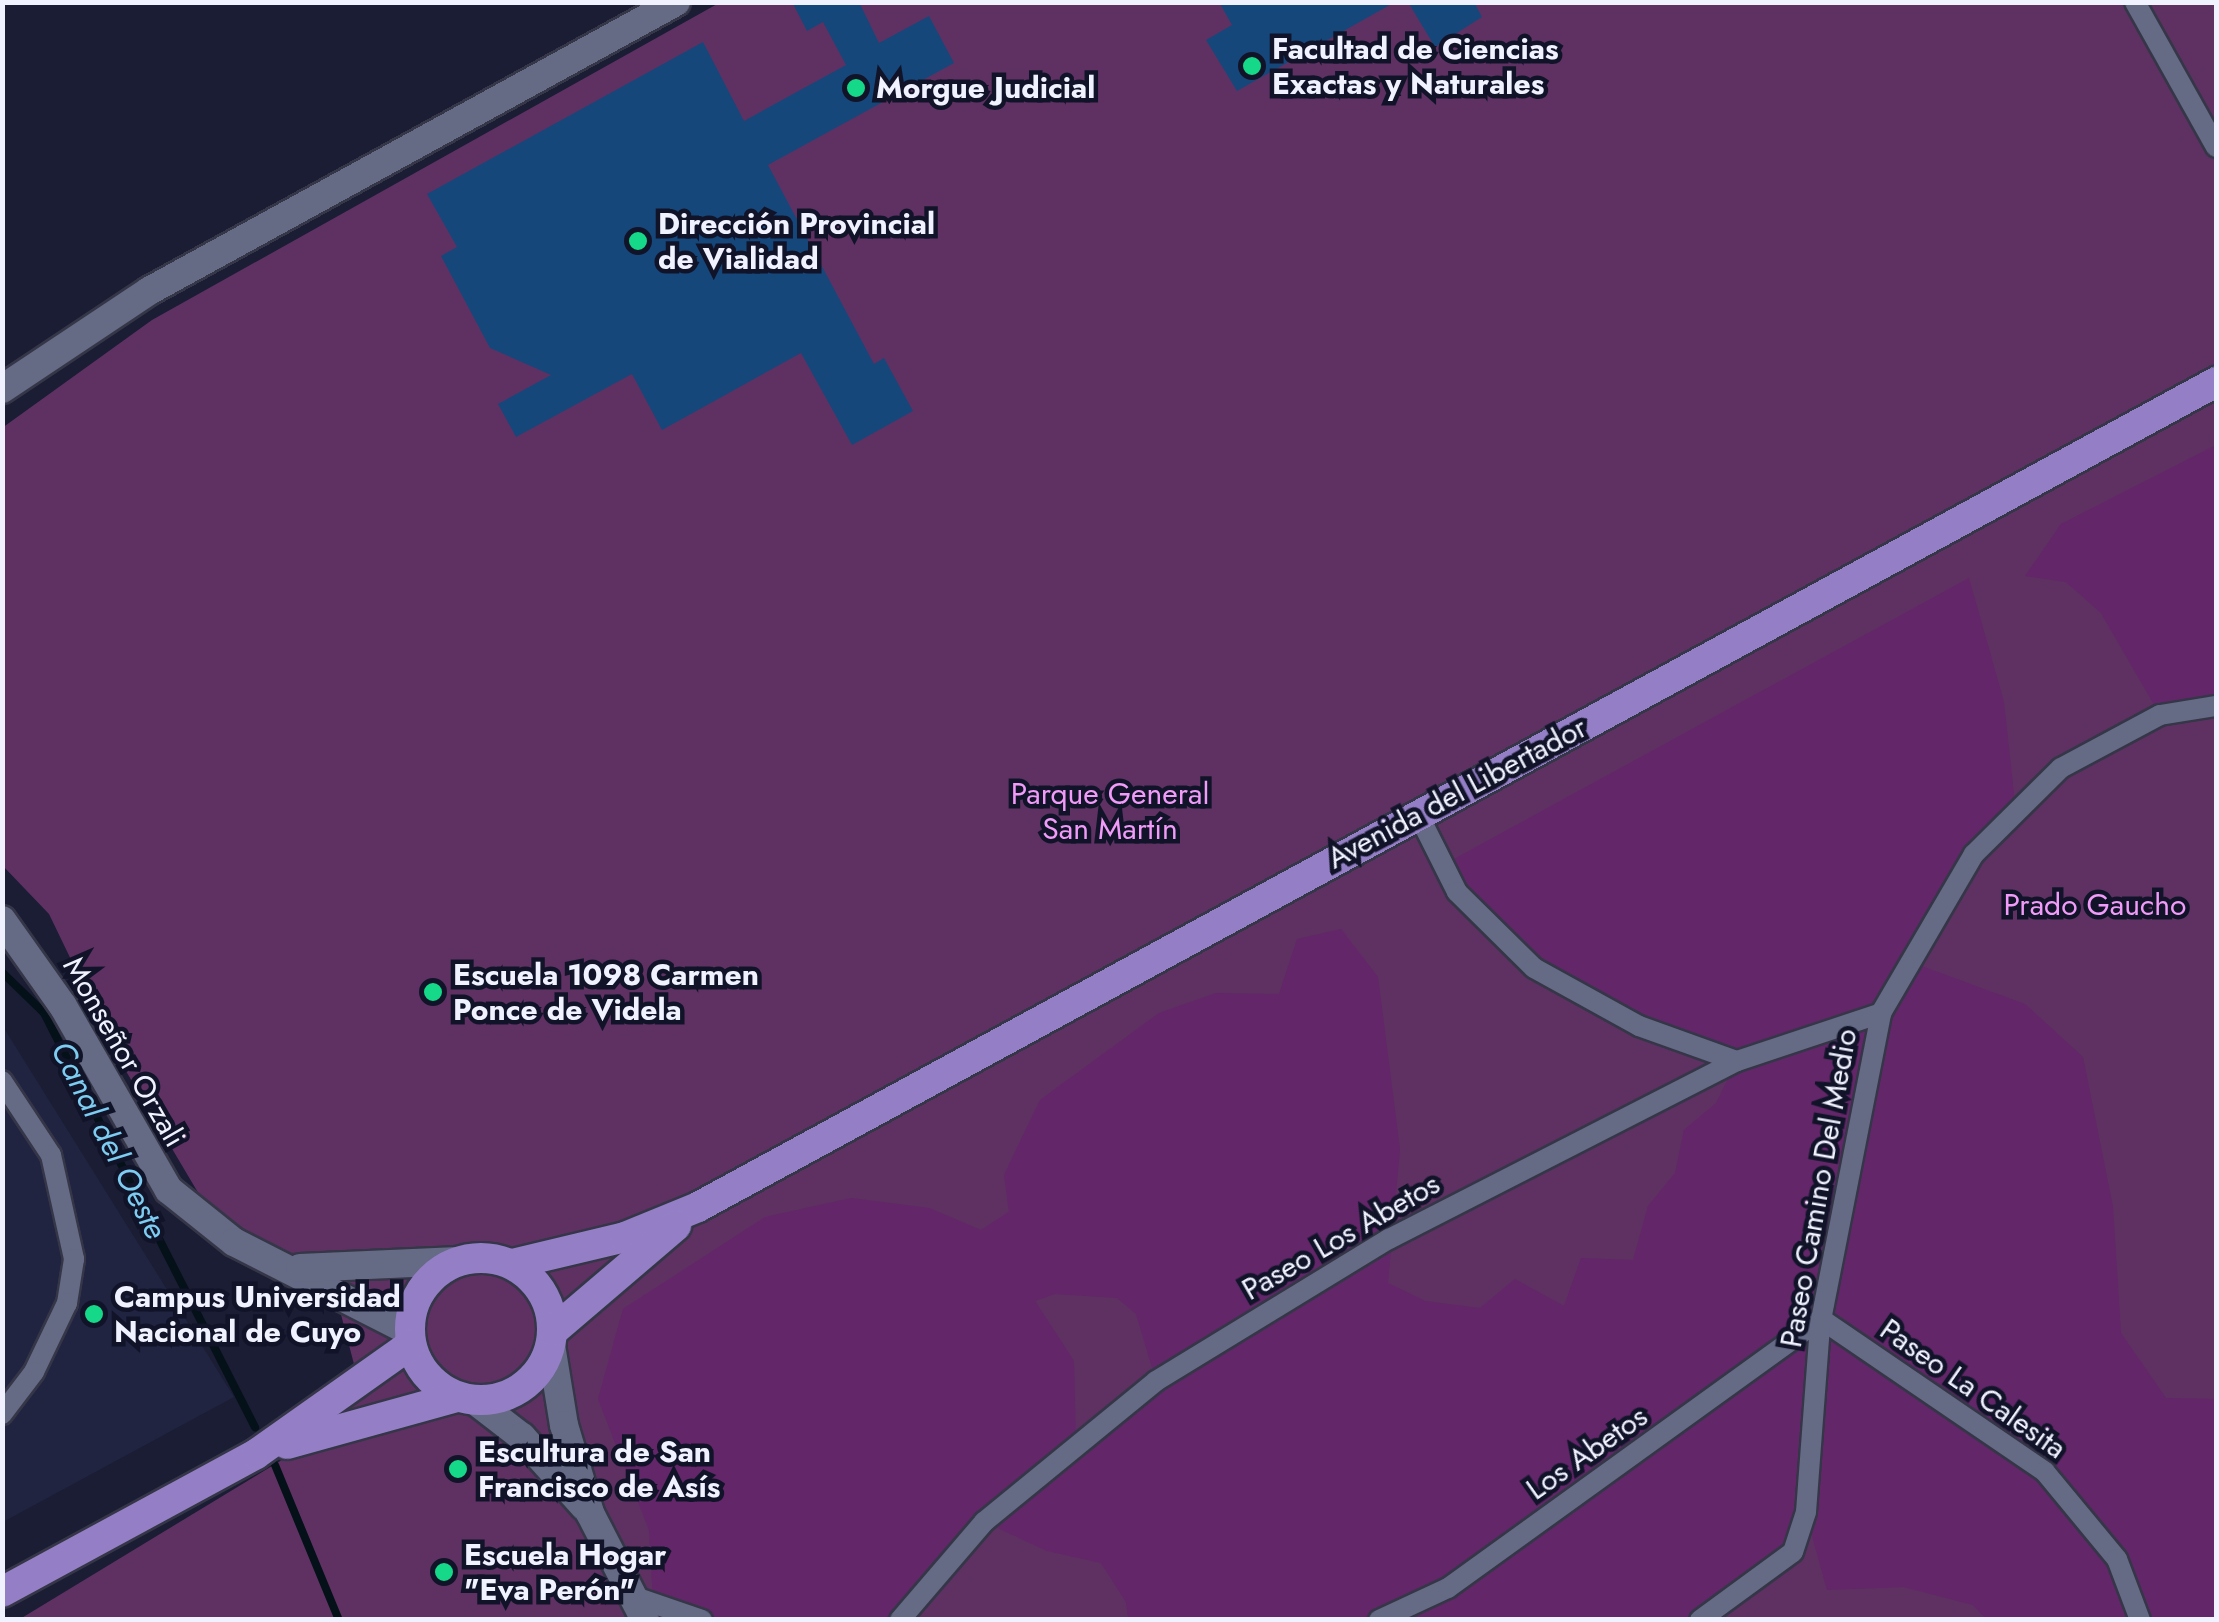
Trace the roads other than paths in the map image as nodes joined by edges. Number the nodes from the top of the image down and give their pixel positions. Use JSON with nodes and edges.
{"nodes":[{"id":1,"x":676,"y":2,"type":"edge"},
{"id":2,"x":2135,"y":2,"type":"edge"},
{"id":3,"x":2216,"y":148,"type":"edge"},
{"id":4,"x":250,"y":236,"type":"junction"},
{"id":5,"x":2216,"y":382,"type":"edge"},
{"id":6,"x":2,"y":390,"type":"edge"},
{"id":7,"x":2,"y":410,"type":"edge"},
{"id":8,"x":2216,"y":706,"type":"edge"},
{"id":9,"x":1418,"y":814,"type":"junction"},
{"id":10,"x":2,"y":920,"type":"edge"},
{"id":11,"x":1881,"y":1012,"type":"junction"},
{"id":12,"x":1737,"y":1061,"type":"junction"},
{"id":13,"x":2,"y":1081,"type":"edge"},
{"id":14,"x":698,"y":1207,"type":"junction"},
{"id":15,"x":458,"y":1261,"type":"junction"},
{"id":16,"x":512,"y":1264,"type":"junction"},
{"id":17,"x":298,"y":1268,"type":"junction"},
{"id":18,"x":1821,"y":1319,"type":"junction"},
{"id":19,"x":410,"y":1338,"type":"junction"},
{"id":20,"x":552,"y":1339,"type":"junction"},
{"id":21,"x":465,"y":1398,"type":"junction"},
{"id":22,"x":2,"y":1414,"type":"edge"},
{"id":23,"x":256,"y":1454,"type":"junction"},
{"id":24,"x":590,"y":1513,"type":"junction"},
{"id":25,"x":2,"y":1592,"type":"edge"},
{"id":26,"x":639,"y":1608,"type":"edge"},
{"id":27,"x":702,"y":1620,"type":"edge"},
{"id":28,"x":900,"y":1620,"type":"edge"},
{"id":29,"x":1379,"y":1620,"type":"edge"},
{"id":30,"x":1700,"y":1620,"type":"edge"},
{"id":31,"x":2140,"y":1620,"type":"edge"}],
"edges":[{"from":1,"to":4,"type":"street"},
{"from":2,"to":3,"type":"street"},
{"from":4,"to":6,"type":"street"},
{"from":4,"to":7,"type":"street"},
{"from":5,"to":9,"type":"main road","name":"Avenida del Libertador"},
{"from":8,"to":11,"type":"street","name":"Paseo Camino Del Medio"},
{"from":9,"to":12,"type":"street"},
{"from":9,"to":14,"type":"main road","name":"Avenida del Libertador"},
{"from":10,"to":17,"type":"street","name":"Monseñor Orzali"},
{"from":11,"to":12,"type":"street","name":"Paseo Los Abetos"},
{"from":11,"to":18,"type":"street","name":"Paseo Camino Del Medio"},
{"from":12,"to":28,"type":"street","name":"Paseo Los Abetos"},
{"from":13,"to":22,"type":"street"},
{"from":14,"to":16,"type":"main road","name":"Avenida del Libertador"},
{"from":14,"to":20,"type":"main road","name":"Avenida del Libertador"},
{"from":15,"to":16,"type":"main road"},
{"from":15,"to":17,"type":"street","name":"Monseñor Orzali"},
{"from":15,"to":19,"type":"main road"},
{"from":16,"to":20,"type":"main road"},
{"from":17,"to":19,"type":"street","name":"Monseñor Orzali"},
{"from":18,"to":29,"type":"street","name":"Los Abetos"},
{"from":18,"to":30,"type":"street","name":"Paseo Camino Del Medio"},
{"from":18,"to":31,"type":"street","name":"Paseo La Calesita"},
{"from":19,"to":21,"type":"main road"},
{"from":19,"to":23,"type":"main road"},
{"from":20,"to":21,"type":"main road"},
{"from":20,"to":24,"type":"street"},
{"from":21,"to":23,"type":"main road"},
{"from":21,"to":24,"type":"street"},
{"from":23,"to":25,"type":"main road"},
{"from":24,"to":26,"type":"street"},
{"from":26,"to":27,"type":"street"}]}
